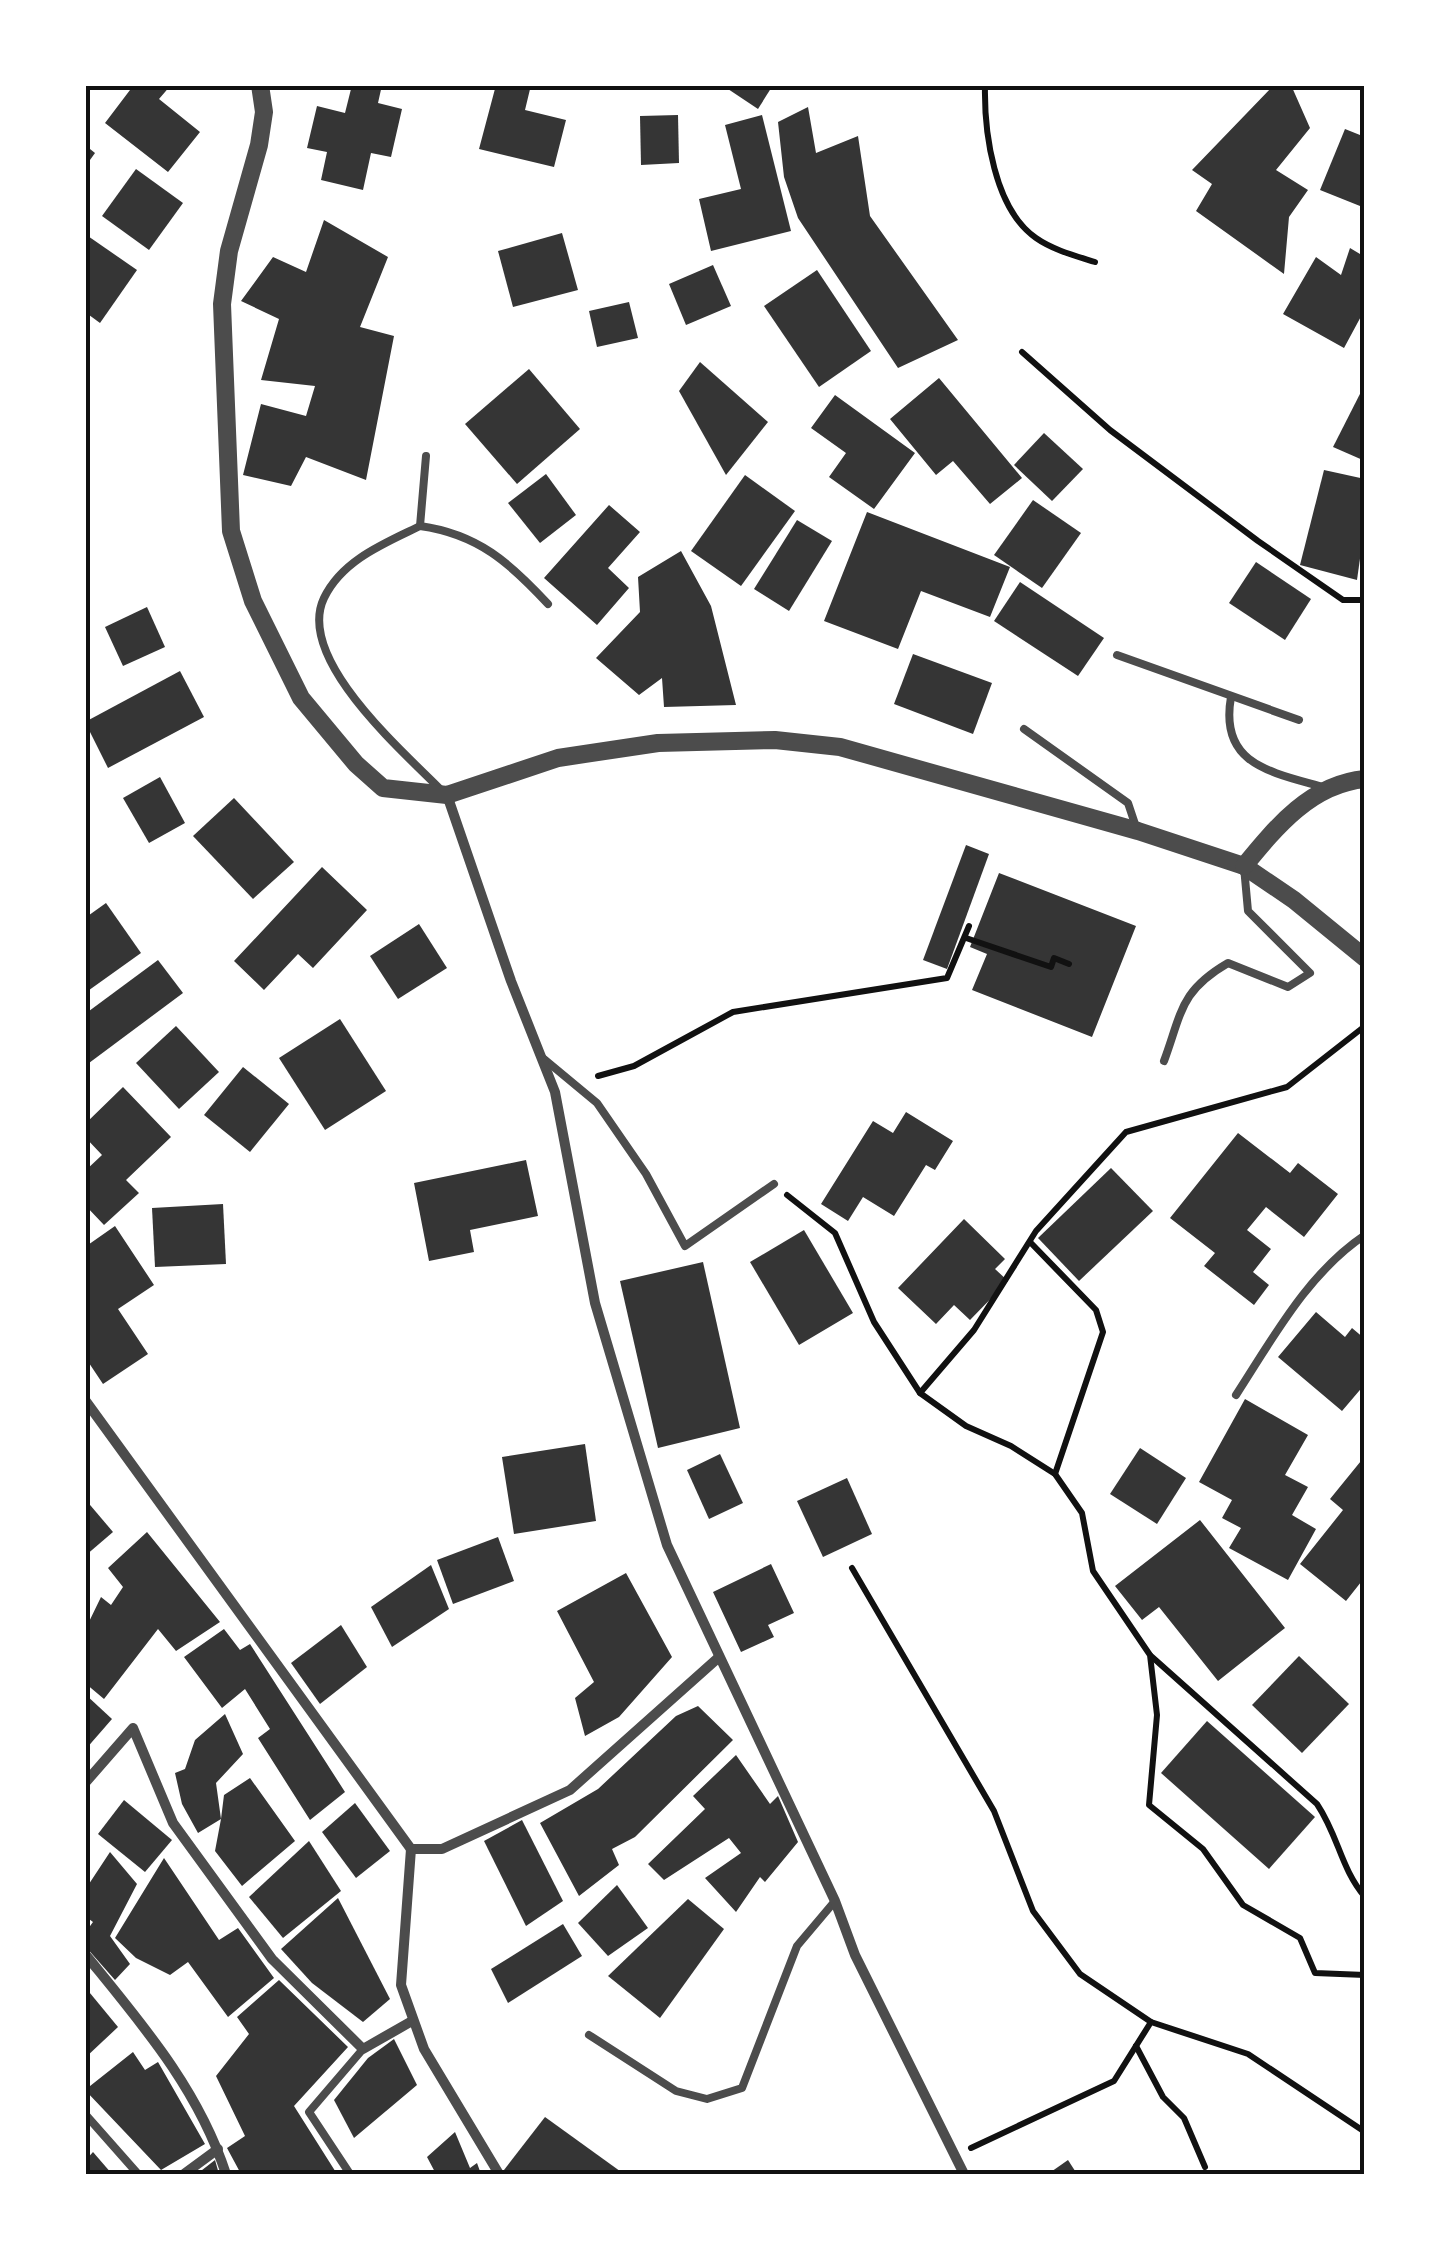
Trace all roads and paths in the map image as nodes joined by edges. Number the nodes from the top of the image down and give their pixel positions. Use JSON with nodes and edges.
{"nodes":[{"id":1,"x":260,"y":85,"type":"edge"},
{"id":2,"x":985,"y":85,"type":"edge"},
{"id":3,"x":1095,"y":262,"type":"dead end"},
{"id":4,"x":1022,"y":352,"type":"dead end"},
{"id":5,"x":426,"y":456,"type":"dead end"},
{"id":6,"x":420,"y":526,"type":"junction"},
{"id":7,"x":1365,"y":600,"type":"edge"},
{"id":8,"x":548,"y":604,"type":"dead end"},
{"id":9,"x":1117,"y":656,"type":"dead end"},
{"id":10,"x":1231,"y":697,"type":"junction"},
{"id":11,"x":1299,"y":720,"type":"dead end"},
{"id":12,"x":1024,"y":729,"type":"dead end"},
{"id":13,"x":1365,"y":778,"type":"edge"},
{"id":14,"x":1325,"y":788,"type":"junction"},
{"id":15,"x":447,"y":796,"type":"junction"},
{"id":16,"x":1138,"y":831,"type":"junction"},
{"id":17,"x":1244,"y":866,"type":"junction"},
{"id":18,"x":969,"y":926,"type":"dead end"},
{"id":19,"x":966,"y":938,"type":"junction"},
{"id":20,"x":1365,"y":958,"type":"edge"},
{"id":21,"x":1069,"y":964,"type":"dead end"},
{"id":22,"x":1365,"y":1026,"type":"edge"},
{"id":23,"x":542,"y":1057,"type":"junction"},
{"id":24,"x":1164,"y":1062,"type":"dead end"},
{"id":25,"x":572,"y":1083,"type":"junction"},
{"id":26,"x":774,"y":1184,"type":"joint"},
{"id":27,"x":1365,"y":1235,"type":"edge"},
{"id":28,"x":1030,"y":1242,"type":"junction"},
{"id":29,"x":920,"y":1393,"type":"junction"},
{"id":30,"x":1236,"y":1395,"type":"dead end"},
{"id":31,"x":85,"y":1400,"type":"edge"},
{"id":32,"x":1055,"y":1474,"type":"junction"},
{"id":33,"x":852,"y":1568,"type":"dead end"},
{"id":34,"x":1150,"y":1655,"type":"junction"},
{"id":35,"x":718,"y":1658,"type":"junction"},
{"id":36,"x":85,"y":1783,"type":"edge"},
{"id":37,"x":411,"y":1849,"type":"junction"},
{"id":38,"x":1365,"y":1897,"type":"edge"},
{"id":39,"x":835,"y":1901,"type":"junction"},
{"id":40,"x":85,"y":1954,"type":"edge"},
{"id":41,"x":1365,"y":1975,"type":"edge"},
{"id":42,"x":412,"y":2020,"type":"junction"},
{"id":43,"x":1151,"y":2022,"type":"junction"},
{"id":44,"x":589,"y":2034,"type":"dead end"},
{"id":45,"x":1136,"y":2046,"type":"junction"},
{"id":46,"x":363,"y":2049,"type":"junction"},
{"id":47,"x":85,"y":2114,"type":"edge"},
{"id":48,"x":1365,"y":2132,"type":"edge"},
{"id":49,"x":218,"y":2149,"type":"junction"},
{"id":50,"x":952,"y":2157,"type":"junction"},
{"id":51,"x":1206,"y":2167,"type":"dead end"},
{"id":52,"x":138,"y":2174,"type":"edge"},
{"id":53,"x":184,"y":2174,"type":"edge"},
{"id":54,"x":226,"y":2174,"type":"edge"},
{"id":55,"x":350,"y":2174,"type":"edge"},
{"id":56,"x":499,"y":2174,"type":"edge"},
{"id":57,"x":964,"y":2174,"type":"edge"}],
"edges":[{"from":1,"to":15,"type":"street"},
{"from":2,"to":3,"type":"path"},
{"from":4,"to":7,"type":"path"},
{"from":5,"to":6,"type":"lane"},
{"from":6,"to":8,"type":"lane"},
{"from":6,"to":15,"type":"lane"},
{"from":9,"to":10,"type":"lane"},
{"from":10,"to":11,"type":"lane"},
{"from":10,"to":14,"type":"lane"},
{"from":12,"to":16,"type":"lane"},
{"from":13,"to":14,"type":"street"},
{"from":14,"to":17,"type":"street"},
{"from":15,"to":16,"type":"street"},
{"from":15,"to":23,"type":"street"},
{"from":16,"to":17,"type":"street"},
{"from":17,"to":20,"type":"street"},
{"from":17,"to":24,"type":"lane"},
{"from":18,"to":19,"type":"path"},
{"from":19,"to":21,"type":"path"},
{"from":19,"to":25,"type":"path"},
{"from":22,"to":28,"type":"path"},
{"from":23,"to":25,"type":"lane"},
{"from":23,"to":35,"type":"street"},
{"from":25,"to":26,"type":"lane"},
{"from":26,"to":29,"type":"path"},
{"from":27,"to":30,"type":"lane"},
{"from":28,"to":29,"type":"path"},
{"from":28,"to":32,"type":"path"},
{"from":29,"to":32,"type":"path"},
{"from":31,"to":37,"type":"street"},
{"from":32,"to":34,"type":"path"},
{"from":33,"to":43,"type":"path"},
{"from":34,"to":38,"type":"path"},
{"from":34,"to":41,"type":"path"},
{"from":35,"to":37,"type":"street"},
{"from":35,"to":39,"type":"street"},
{"from":36,"to":46,"type":"street"},
{"from":37,"to":42,"type":"street"},
{"from":39,"to":44,"type":"lane"},
{"from":39,"to":50,"type":"street"},
{"from":40,"to":49,"type":"street"},
{"from":42,"to":46,"type":"street"},
{"from":42,"to":56,"type":"street"},
{"from":43,"to":45,"type":"path"},
{"from":43,"to":48,"type":"path"},
{"from":45,"to":50,"type":"path"},
{"from":45,"to":51,"type":"path"},
{"from":46,"to":55,"type":"lane"},
{"from":47,"to":52,"type":"lane"},
{"from":49,"to":53,"type":"street"},
{"from":49,"to":54,"type":"street"},
{"from":50,"to":57,"type":"street"}]}
